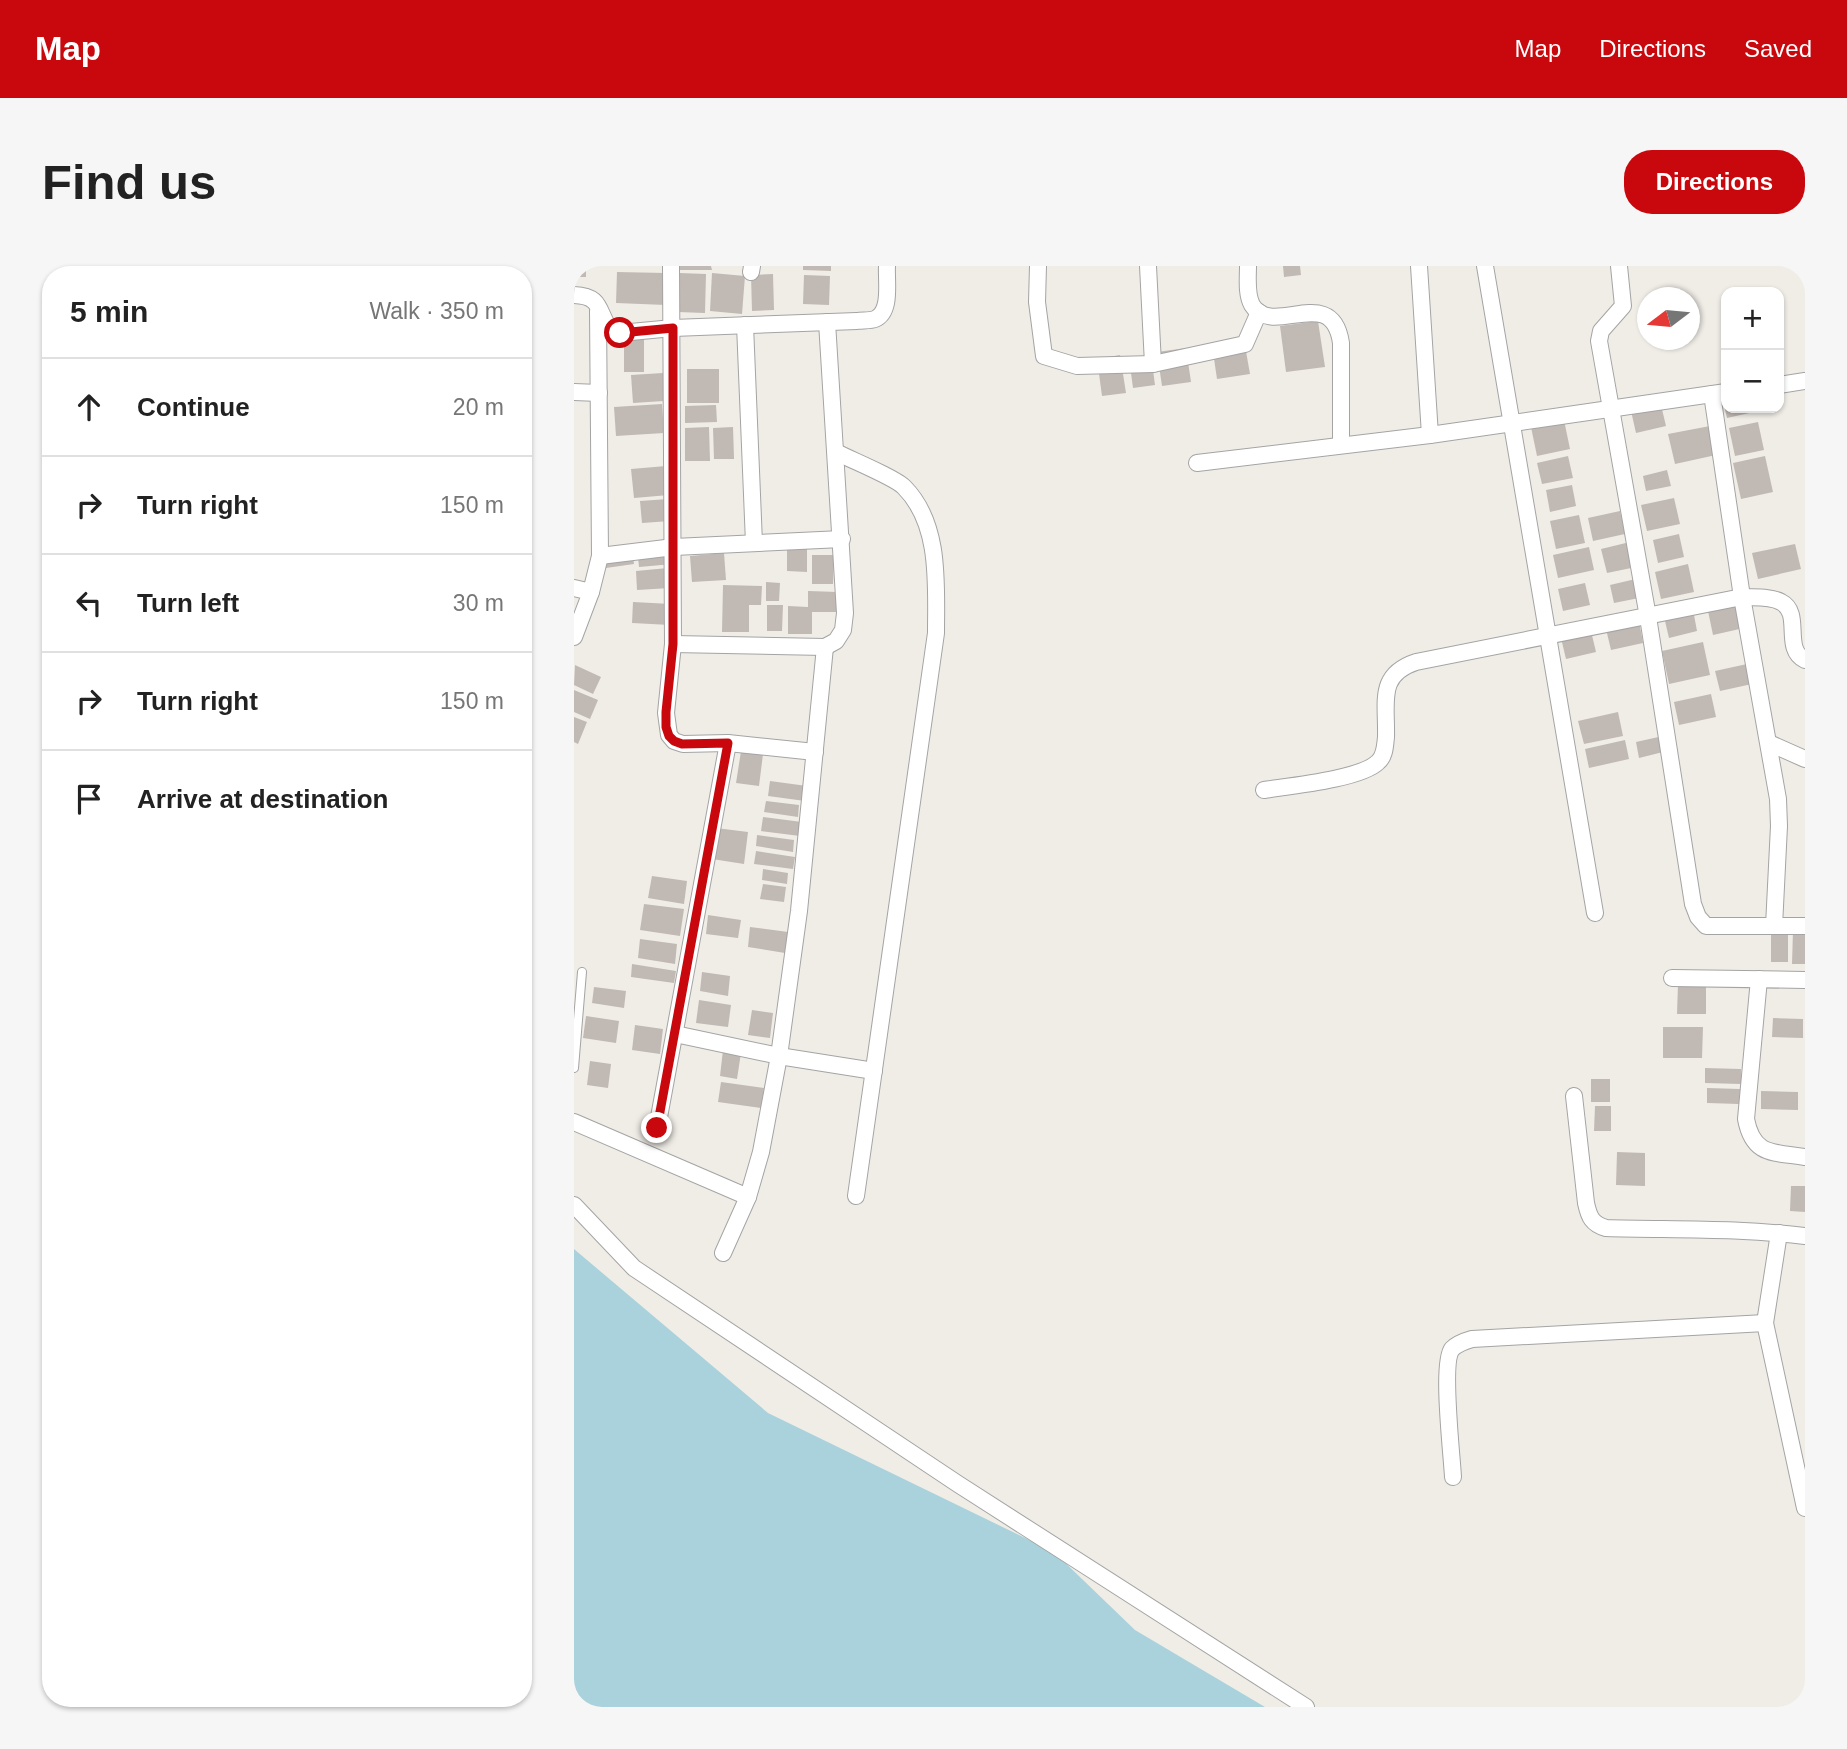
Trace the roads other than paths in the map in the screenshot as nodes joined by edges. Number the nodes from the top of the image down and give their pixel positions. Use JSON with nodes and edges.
{"nodes":[{"id":1,"x":671,"y":266,"type":"edge"},
{"id":2,"x":887,"y":266,"type":"edge"},
{"id":3,"x":1038,"y":266,"type":"edge"},
{"id":4,"x":1148,"y":266,"type":"edge"},
{"id":5,"x":1248,"y":266,"type":"edge"},
{"id":6,"x":1419,"y":266,"type":"edge"},
{"id":7,"x":1485,"y":266,"type":"edge"},
{"id":8,"x":1619,"y":266,"type":"edge"},
{"id":9,"x":574,"y":295,"type":"edge"},
{"id":10,"x":598,"y":306,"type":"junction"},
{"id":11,"x":1259,"y":312,"type":"junction"},
{"id":12,"x":827,"y":322,"type":"junction"},
{"id":13,"x":745,"y":325,"type":"junction"},
{"id":14,"x":673,"y":328,"type":"junction"},
{"id":15,"x":1153,"y":363,"type":"junction"},
{"id":16,"x":1805,"y":381,"type":"edge"},
{"id":17,"x":1784,"y":383,"type":"edge"},
{"id":18,"x":574,"y":392,"type":"edge"},
{"id":19,"x":599,"y":393,"type":"junction"},
{"id":20,"x":1719,"y":393,"type":"edge"},
{"id":21,"x":1611,"y":409,"type":"junction"},
{"id":22,"x":1512,"y":422,"type":"junction"},
{"id":23,"x":1430,"y":435,"type":"junction"},
{"id":24,"x":1341,"y":445,"type":"junction"},
{"id":25,"x":836,"y":452,"type":"junction"},
{"id":26,"x":1196,"y":463,"type":"dead end"},
{"id":27,"x":842,"y":539,"type":"junction"},
{"id":28,"x":754,"y":543,"type":"junction"},
{"id":29,"x":674,"y":547,"type":"junction"},
{"id":30,"x":600,"y":556,"type":"junction"},
{"id":31,"x":574,"y":588,"type":"edge"},
{"id":32,"x":591,"y":592,"type":"junction"},
{"id":33,"x":1742,"y":597,"type":"junction"},
{"id":34,"x":1648,"y":617,"type":"junction"},
{"id":35,"x":1548,"y":635,"type":"junction"},
{"id":36,"x":574,"y":637,"type":"edge"},
{"id":37,"x":673,"y":644,"type":"junction"},
{"id":38,"x":825,"y":648,"type":"junction"},
{"id":39,"x":1805,"y":660,"type":"edge"},
{"id":40,"x":728,"y":743,"type":"junction"},
{"id":41,"x":1769,"y":743,"type":"junction"},
{"id":42,"x":816,"y":752,"type":"junction"},
{"id":43,"x":1801,"y":755,"type":"edge"},
{"id":44,"x":1264,"y":790,"type":"dead end"},
{"id":45,"x":1595,"y":913,"type":"dead end"},
{"id":46,"x":1774,"y":926,"type":"junction"},
{"id":47,"x":1805,"y":926,"type":"edge"},
{"id":48,"x":582,"y":972,"type":"dead end"},
{"id":49,"x":1672,"y":978,"type":"dead end"},
{"id":50,"x":1759,"y":979,"type":"junction"},
{"id":51,"x":1805,"y":980,"type":"edge"},
{"id":52,"x":674,"y":1034,"type":"junction"},
{"id":53,"x":779,"y":1056,"type":"junction"},
{"id":54,"x":574,"y":1068,"type":"edge"},
{"id":55,"x":874,"y":1071,"type":"junction"},
{"id":56,"x":1574,"y":1096,"type":"dead end"},
{"id":57,"x":574,"y":1122,"type":"edge"},
{"id":58,"x":657,"y":1128,"type":"dead end"},
{"id":59,"x":1805,"y":1157,"type":"edge"},
{"id":60,"x":856,"y":1196,"type":"dead end"},
{"id":61,"x":748,"y":1197,"type":"junction"},
{"id":62,"x":574,"y":1205,"type":"edge"},
{"id":63,"x":1779,"y":1233,"type":"junction"},
{"id":64,"x":1805,"y":1236,"type":"edge"},
{"id":65,"x":723,"y":1253,"type":"dead end"},
{"id":66,"x":1765,"y":1323,"type":"junction"},
{"id":67,"x":1454,"y":1477,"type":"dead end"},
{"id":68,"x":1805,"y":1508,"type":"edge"},
{"id":69,"x":1306,"y":1707,"type":"edge"}],
"edges":[{"from":1,"to":14,"type":"street"},
{"from":2,"to":12,"type":"street"},
{"from":3,"to":15,"type":"street"},
{"from":4,"to":15,"type":"street"},
{"from":5,"to":11,"type":"street"},
{"from":6,"to":23,"type":"street"},
{"from":7,"to":22,"type":"street"},
{"from":8,"to":21,"type":"street"},
{"from":9,"to":10,"type":"street"},
{"from":10,"to":14,"type":"street"},
{"from":10,"to":19,"type":"street"},
{"from":11,"to":15,"type":"street"},
{"from":11,"to":24,"type":"street"},
{"from":12,"to":13,"type":"street"},
{"from":12,"to":25,"type":"street"},
{"from":13,"to":14,"type":"street"},
{"from":13,"to":28,"type":"street"},
{"from":14,"to":29,"type":"street"},
{"from":16,"to":17,"type":"street"},
{"from":18,"to":19,"type":"street"},
{"from":19,"to":30,"type":"street"},
{"from":20,"to":21,"type":"street"},
{"from":20,"to":33,"type":"street"},
{"from":21,"to":22,"type":"street"},
{"from":21,"to":34,"type":"street"},
{"from":22,"to":23,"type":"street"},
{"from":22,"to":35,"type":"street"},
{"from":23,"to":24,"type":"street"},
{"from":24,"to":26,"type":"street"},
{"from":25,"to":27,"type":"street"},
{"from":25,"to":55,"type":"street"},
{"from":27,"to":28,"type":"street"},
{"from":27,"to":38,"type":"street"},
{"from":28,"to":29,"type":"street"},
{"from":29,"to":30,"type":"street"},
{"from":29,"to":37,"type":"street"},
{"from":30,"to":32,"type":"street"},
{"from":31,"to":32,"type":"street"},
{"from":32,"to":36,"type":"street"},
{"from":33,"to":34,"type":"street"},
{"from":33,"to":39,"type":"street"},
{"from":33,"to":41,"type":"street"},
{"from":34,"to":35,"type":"street"},
{"from":34,"to":46,"type":"street"},
{"from":35,"to":44,"type":"street"},
{"from":35,"to":45,"type":"street"},
{"from":37,"to":38,"type":"street"},
{"from":37,"to":40,"type":"street"},
{"from":38,"to":42,"type":"street"},
{"from":40,"to":42,"type":"street"},
{"from":40,"to":52,"type":"street"},
{"from":41,"to":43,"type":"street"},
{"from":41,"to":46,"type":"street"},
{"from":42,"to":53,"type":"street"},
{"from":46,"to":47,"type":"street"},
{"from":48,"to":54,"type":"lane"},
{"from":49,"to":50,"type":"street"},
{"from":50,"to":51,"type":"street"},
{"from":50,"to":59,"type":"street"},
{"from":52,"to":53,"type":"street"},
{"from":52,"to":58,"type":"street"},
{"from":53,"to":55,"type":"street"},
{"from":53,"to":61,"type":"street"},
{"from":55,"to":60,"type":"street"},
{"from":56,"to":63,"type":"street"},
{"from":57,"to":61,"type":"street"},
{"from":61,"to":65,"type":"street"},
{"from":62,"to":69,"type":"street"},
{"from":63,"to":64,"type":"street"},
{"from":63,"to":66,"type":"street"},
{"from":66,"to":67,"type":"street"},
{"from":66,"to":68,"type":"street"}]}
